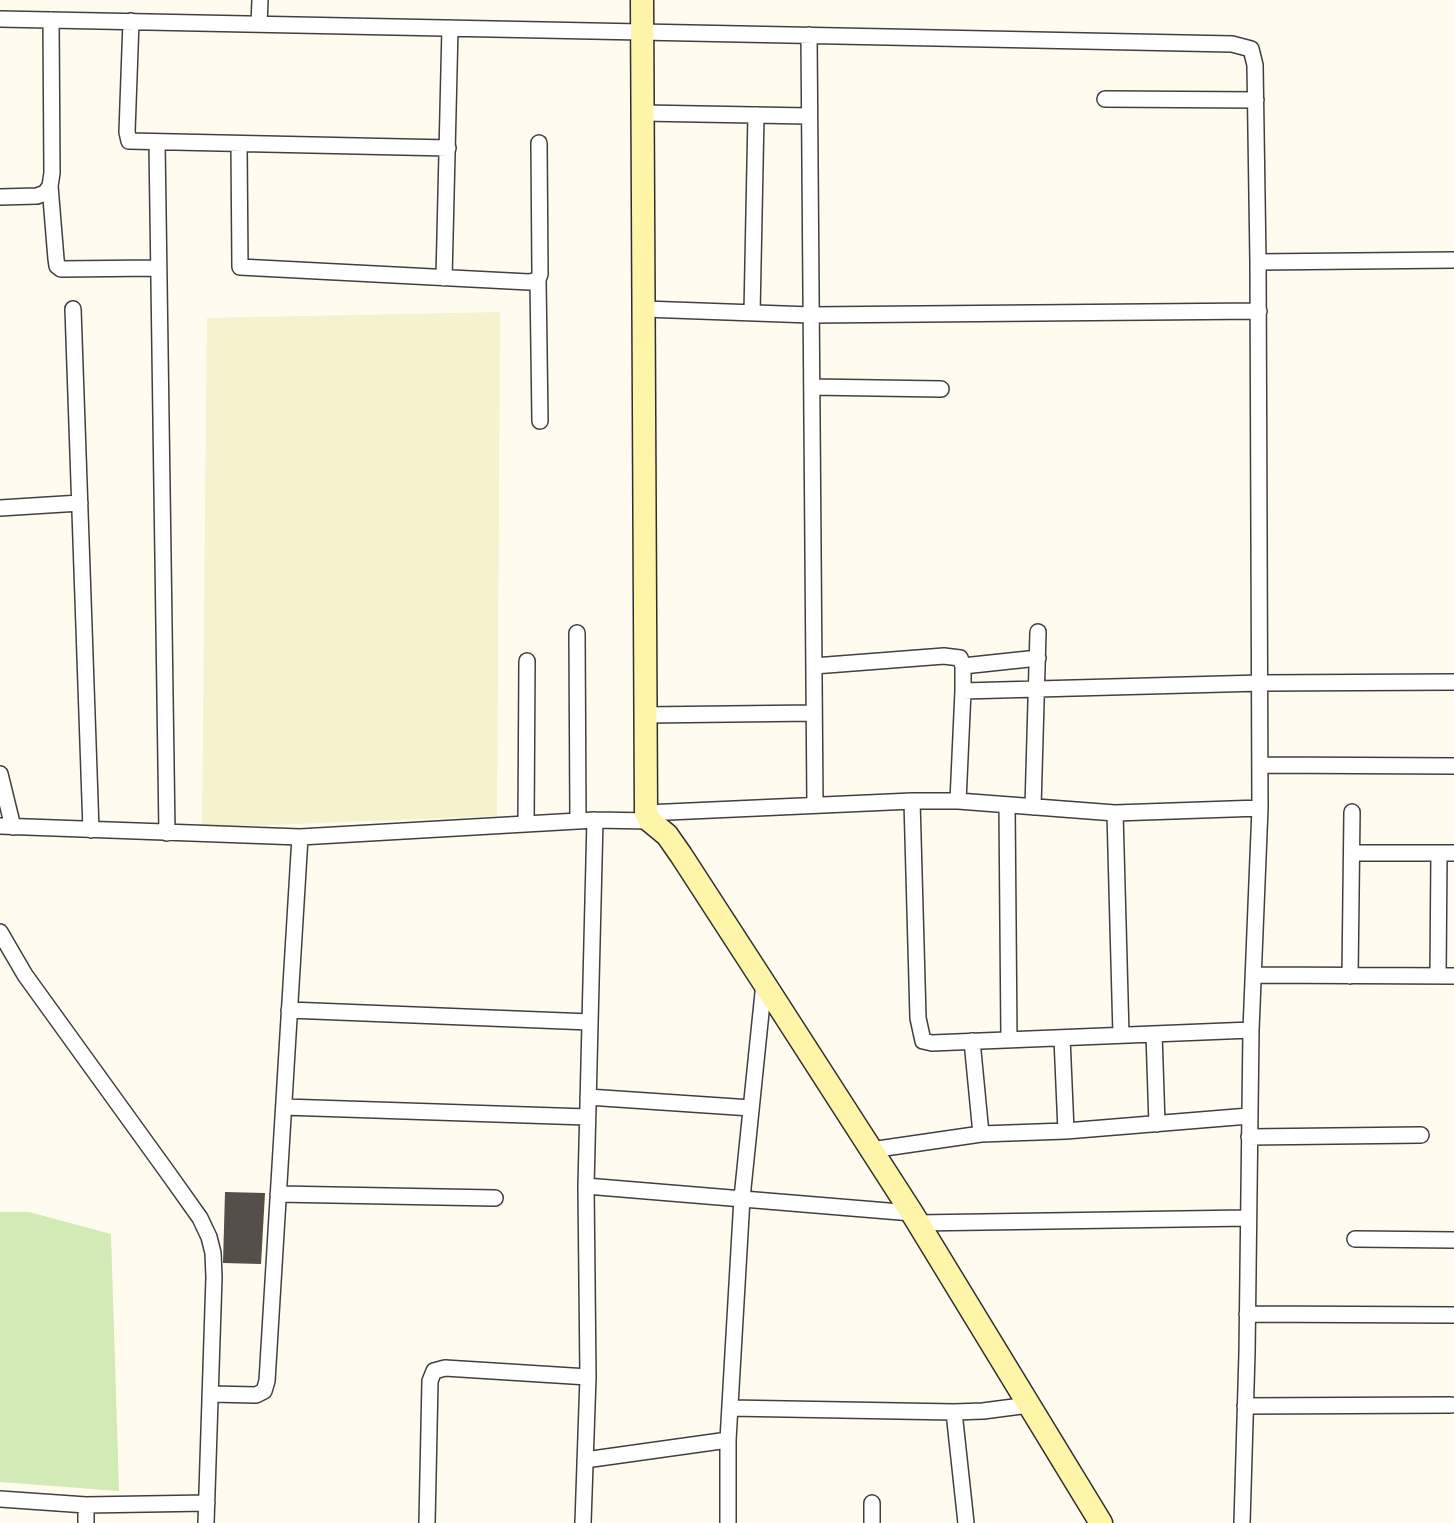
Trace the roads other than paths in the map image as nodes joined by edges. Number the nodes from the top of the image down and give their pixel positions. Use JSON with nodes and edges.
{"nodes":[{"id":1,"x":260,"y":0,"type":"edge"},
{"id":2,"x":642,"y":0,"type":"edge"},
{"id":3,"x":0,"y":19,"type":"edge"},
{"id":4,"x":51,"y":20,"type":"junction"},
{"id":5,"x":131,"y":22,"type":"junction"},
{"id":6,"x":259,"y":24,"type":"junction"},
{"id":7,"x":450,"y":28,"type":"junction"},
{"id":8,"x":642,"y":32,"type":"junction"},
{"id":9,"x":809,"y":35,"type":"junction"},
{"id":10,"x":1105,"y":99,"type":"dead end"},
{"id":11,"x":1256,"y":100,"type":"junction"},
{"id":12,"x":643,"y":113,"type":"junction"},
{"id":13,"x":756,"y":115,"type":"junction"},
{"id":14,"x":809,"y":116,"type":"junction"},
{"id":15,"x":157,"y":143,"type":"junction"},
{"id":16,"x":540,"y":143,"type":"dead end"},
{"id":17,"x":240,"y":144,"type":"junction"},
{"id":18,"x":448,"y":148,"type":"junction"},
{"id":19,"x":50,"y":186,"type":"junction"},
{"id":20,"x":0,"y":197,"type":"edge"},
{"id":21,"x":1454,"y":260,"type":"edge"},
{"id":22,"x":1258,"y":262,"type":"junction"},
{"id":23,"x":158,"y":268,"type":"junction"},
{"id":24,"x":444,"y":278,"type":"junction"},
{"id":25,"x":538,"y":280,"type":"junction"},
{"id":26,"x":73,"y":309,"type":"dead end"},
{"id":27,"x":644,"y":309,"type":"junction"},
{"id":28,"x":1259,"y":311,"type":"junction"},
{"id":29,"x":752,"y":313,"type":"junction"},
{"id":30,"x":811,"y":314,"type":"junction"},
{"id":31,"x":812,"y":387,"type":"junction"},
{"id":32,"x":941,"y":389,"type":"dead end"},
{"id":33,"x":540,"y":422,"type":"dead end"},
{"id":34,"x":80,"y":503,"type":"junction"},
{"id":35,"x":0,"y":508,"type":"edge"},
{"id":36,"x":1038,"y":632,"type":"dead end"},
{"id":37,"x":577,"y":634,"type":"dead end"},
{"id":38,"x":1038,"y":658,"type":"junction"},
{"id":39,"x":527,"y":661,"type":"dead end"},
{"id":40,"x":814,"y":666,"type":"junction"},
{"id":41,"x":963,"y":666,"type":"junction"},
{"id":42,"x":1454,"y":682,"type":"edge"},
{"id":43,"x":1260,"y":683,"type":"junction"},
{"id":44,"x":1037,"y":690,"type":"junction"},
{"id":45,"x":963,"y":691,"type":"junction"},
{"id":46,"x":814,"y":713,"type":"junction"},
{"id":47,"x":645,"y":714,"type":"junction"},
{"id":48,"x":1260,"y":765,"type":"junction"},
{"id":49,"x":1454,"y":766,"type":"edge"},
{"id":50,"x":0,"y":774,"type":"edge"},
{"id":51,"x":912,"y":801,"type":"junction"},
{"id":52,"x":958,"y":801,"type":"junction"},
{"id":53,"x":815,"y":805,"type":"junction"},
{"id":54,"x":1007,"y":805,"type":"junction"},
{"id":55,"x":1033,"y":807,"type":"junction"},
{"id":56,"x":1260,"y":808,"type":"junction"},
{"id":57,"x":1352,"y":812,"type":"dead end"},
{"id":58,"x":1115,"y":813,"type":"junction"},
{"id":59,"x":648,"y":817,"type":"junction"},
{"id":60,"x":595,"y":820,"type":"junction"},
{"id":61,"x":578,"y":821,"type":"junction"},
{"id":62,"x":526,"y":824,"type":"junction"},
{"id":63,"x":7,"y":827,"type":"edge"},
{"id":64,"x":91,"y":830,"type":"junction"},
{"id":65,"x":167,"y":833,"type":"junction"},
{"id":66,"x":300,"y":837,"type":"junction"},
{"id":67,"x":1352,"y":853,"type":"junction"},
{"id":68,"x":1447,"y":853,"type":"edge"},
{"id":69,"x":1447,"y":902,"type":"edge"},
{"id":70,"x":0,"y":932,"type":"edge"},
{"id":71,"x":1254,"y":975,"type":"junction"},
{"id":72,"x":1350,"y":976,"type":"junction"},
{"id":73,"x":1438,"y":976,"type":"junction"},
{"id":74,"x":1454,"y":976,"type":"edge"},
{"id":75,"x":764,"y":983,"type":"junction"},
{"id":76,"x":289,"y":1010,"type":"junction"},
{"id":77,"x":590,"y":1022,"type":"junction"},
{"id":78,"x":1251,"y":1030,"type":"junction"},
{"id":79,"x":1154,"y":1034,"type":"junction"},
{"id":80,"x":1121,"y":1035,"type":"junction"},
{"id":81,"x":1062,"y":1038,"type":"junction"},
{"id":82,"x":1008,"y":1040,"type":"junction"},
{"id":83,"x":972,"y":1041,"type":"junction"},
{"id":84,"x":588,"y":1096,"type":"junction"},
{"id":85,"x":284,"y":1107,"type":"junction"},
{"id":86,"x":751,"y":1108,"type":"junction"},
{"id":87,"x":1249,"y":1116,"type":"junction"},
{"id":88,"x":587,"y":1117,"type":"junction"},
{"id":89,"x":1156,"y":1124,"type":"junction"},
{"id":90,"x":1066,"y":1131,"type":"junction"},
{"id":91,"x":981,"y":1134,"type":"junction"},
{"id":92,"x":1421,"y":1135,"type":"dead end"},
{"id":93,"x":1249,"y":1137,"type":"junction"},
{"id":94,"x":871,"y":1150,"type":"junction"},
{"id":95,"x":586,"y":1186,"type":"junction"},
{"id":96,"x":278,"y":1194,"type":"junction"},
{"id":97,"x":494,"y":1198,"type":"dead end"},
{"id":98,"x":742,"y":1198,"type":"junction"},
{"id":99,"x":914,"y":1218,"type":"junction"},
{"id":100,"x":1247,"y":1218,"type":"junction"},
{"id":101,"x":1355,"y":1239,"type":"dead end"},
{"id":102,"x":1454,"y":1240,"type":"edge"},
{"id":103,"x":1248,"y":1314,"type":"junction"},
{"id":104,"x":1454,"y":1315,"type":"edge"},
{"id":105,"x":588,"y":1377,"type":"junction"},
{"id":106,"x":211,"y":1394,"type":"junction"},
{"id":107,"x":1028,"y":1405,"type":"junction"},
{"id":108,"x":1451,"y":1405,"type":"dead end"},
{"id":109,"x":1245,"y":1406,"type":"junction"},
{"id":110,"x":730,"y":1408,"type":"junction"},
{"id":111,"x":954,"y":1412,"type":"junction"},
{"id":112,"x":728,"y":1440,"type":"junction"},
{"id":113,"x":585,"y":1460,"type":"junction"},
{"id":114,"x":0,"y":1499,"type":"edge"},
{"id":115,"x":872,"y":1502,"type":"dead end"},
{"id":116,"x":207,"y":1503,"type":"junction"},
{"id":117,"x":86,"y":1505,"type":"junction"},
{"id":118,"x":86,"y":1523,"type":"edge"},
{"id":119,"x":206,"y":1523,"type":"edge"},
{"id":120,"x":427,"y":1523,"type":"edge"},
{"id":121,"x":583,"y":1523,"type":"edge"},
{"id":122,"x":728,"y":1523,"type":"edge"},
{"id":123,"x":872,"y":1523,"type":"edge"},
{"id":124,"x":966,"y":1523,"type":"edge"},
{"id":125,"x":1101,"y":1523,"type":"edge"},
{"id":126,"x":1242,"y":1523,"type":"edge"}],
"edges":[{"from":1,"to":6,"type":"street"},
{"from":2,"to":8,"type":"street"},
{"from":3,"to":4,"type":"street"},
{"from":4,"to":5,"type":"street"},
{"from":4,"to":19,"type":"street"},
{"from":5,"to":6,"type":"street"},
{"from":5,"to":15,"type":"street"},
{"from":6,"to":7,"type":"street"},
{"from":7,"to":8,"type":"street"},
{"from":7,"to":18,"type":"street"},
{"from":8,"to":9,"type":"street"},
{"from":8,"to":12,"type":"street"},
{"from":9,"to":11,"type":"street"},
{"from":9,"to":14,"type":"street"},
{"from":10,"to":11,"type":"street"},
{"from":11,"to":22,"type":"street"},
{"from":12,"to":13,"type":"street"},
{"from":12,"to":27,"type":"street"},
{"from":13,"to":14,"type":"street"},
{"from":13,"to":29,"type":"street"},
{"from":14,"to":30,"type":"street"},
{"from":15,"to":17,"type":"street"},
{"from":15,"to":23,"type":"street"},
{"from":16,"to":25,"type":"street"},
{"from":17,"to":18,"type":"street"},
{"from":17,"to":24,"type":"street"},
{"from":18,"to":24,"type":"street"},
{"from":19,"to":20,"type":"street"},
{"from":19,"to":23,"type":"street"},
{"from":21,"to":22,"type":"street"},
{"from":22,"to":28,"type":"street"},
{"from":23,"to":65,"type":"street"},
{"from":24,"to":25,"type":"street"},
{"from":25,"to":33,"type":"street"},
{"from":26,"to":34,"type":"street"},
{"from":27,"to":29,"type":"street"},
{"from":27,"to":47,"type":"street"},
{"from":28,"to":30,"type":"street"},
{"from":28,"to":43,"type":"street"},
{"from":29,"to":30,"type":"street"},
{"from":30,"to":31,"type":"street"},
{"from":31,"to":32,"type":"street"},
{"from":31,"to":40,"type":"street"},
{"from":34,"to":35,"type":"street"},
{"from":34,"to":64,"type":"street"},
{"from":36,"to":38,"type":"street"},
{"from":37,"to":61,"type":"street"},
{"from":38,"to":41,"type":"street"},
{"from":38,"to":44,"type":"street"},
{"from":39,"to":62,"type":"street"},
{"from":40,"to":41,"type":"street"},
{"from":40,"to":46,"type":"street"},
{"from":41,"to":45,"type":"street"},
{"from":42,"to":43,"type":"street"},
{"from":43,"to":44,"type":"street"},
{"from":43,"to":48,"type":"street"},
{"from":44,"to":45,"type":"street"},
{"from":44,"to":55,"type":"street"},
{"from":45,"to":52,"type":"street"},
{"from":46,"to":47,"type":"street"},
{"from":46,"to":53,"type":"street"},
{"from":47,"to":59,"type":"street"},
{"from":48,"to":49,"type":"street"},
{"from":48,"to":56,"type":"street"},
{"from":50,"to":63,"type":"street"},
{"from":51,"to":52,"type":"street"},
{"from":51,"to":53,"type":"street"},
{"from":51,"to":83,"type":"street"},
{"from":52,"to":54,"type":"street"},
{"from":53,"to":59,"type":"street"},
{"from":54,"to":55,"type":"street"},
{"from":54,"to":82,"type":"street"},
{"from":55,"to":58,"type":"street"},
{"from":56,"to":58,"type":"street"},
{"from":56,"to":71,"type":"street"},
{"from":57,"to":67,"type":"street"},
{"from":58,"to":80,"type":"street"},
{"from":59,"to":60,"type":"street"},
{"from":59,"to":75,"type":"street"},
{"from":60,"to":61,"type":"street"},
{"from":60,"to":77,"type":"street"},
{"from":61,"to":62,"type":"street"},
{"from":62,"to":66,"type":"street"},
{"from":63,"to":64,"type":"street"},
{"from":64,"to":65,"type":"street"},
{"from":65,"to":66,"type":"street"},
{"from":66,"to":76,"type":"street"},
{"from":67,"to":68,"type":"street"},
{"from":67,"to":72,"type":"street"},
{"from":68,"to":69,"type":"street"},
{"from":69,"to":73,"type":"street"},
{"from":70,"to":106,"type":"street"},
{"from":71,"to":72,"type":"street"},
{"from":71,"to":78,"type":"street"},
{"from":72,"to":73,"type":"street"},
{"from":73,"to":74,"type":"street"},
{"from":75,"to":86,"type":"street"},
{"from":75,"to":94,"type":"street"},
{"from":76,"to":77,"type":"street"},
{"from":76,"to":85,"type":"street"},
{"from":77,"to":84,"type":"street"},
{"from":78,"to":79,"type":"street"},
{"from":78,"to":87,"type":"street"},
{"from":79,"to":80,"type":"street"},
{"from":79,"to":89,"type":"street"},
{"from":80,"to":81,"type":"street"},
{"from":81,"to":82,"type":"street"},
{"from":81,"to":90,"type":"street"},
{"from":82,"to":83,"type":"street"},
{"from":83,"to":91,"type":"street"},
{"from":84,"to":86,"type":"street"},
{"from":84,"to":88,"type":"street"},
{"from":85,"to":88,"type":"street"},
{"from":85,"to":96,"type":"street"},
{"from":86,"to":98,"type":"street"},
{"from":87,"to":89,"type":"street"},
{"from":87,"to":93,"type":"street"},
{"from":88,"to":95,"type":"street"},
{"from":89,"to":90,"type":"street"},
{"from":90,"to":91,"type":"street"},
{"from":91,"to":94,"type":"street"},
{"from":92,"to":93,"type":"street"},
{"from":93,"to":100,"type":"street"},
{"from":94,"to":99,"type":"street"},
{"from":95,"to":98,"type":"street"},
{"from":95,"to":105,"type":"street"},
{"from":96,"to":97,"type":"street"},
{"from":96,"to":106,"type":"street"},
{"from":98,"to":99,"type":"street"},
{"from":98,"to":110,"type":"street"},
{"from":99,"to":100,"type":"street"},
{"from":99,"to":107,"type":"street"},
{"from":100,"to":103,"type":"street"},
{"from":101,"to":102,"type":"street"},
{"from":103,"to":104,"type":"street"},
{"from":103,"to":109,"type":"street"},
{"from":105,"to":113,"type":"street"},
{"from":105,"to":120,"type":"street"},
{"from":106,"to":116,"type":"street"},
{"from":107,"to":111,"type":"street"},
{"from":107,"to":125,"type":"street"},
{"from":108,"to":109,"type":"street"},
{"from":109,"to":126,"type":"street"},
{"from":110,"to":111,"type":"street"},
{"from":110,"to":112,"type":"street"},
{"from":111,"to":124,"type":"street"},
{"from":112,"to":113,"type":"street"},
{"from":112,"to":122,"type":"street"},
{"from":113,"to":121,"type":"street"},
{"from":114,"to":117,"type":"street"},
{"from":115,"to":123,"type":"street"},
{"from":116,"to":117,"type":"street"},
{"from":116,"to":119,"type":"street"},
{"from":117,"to":118,"type":"street"}]}
